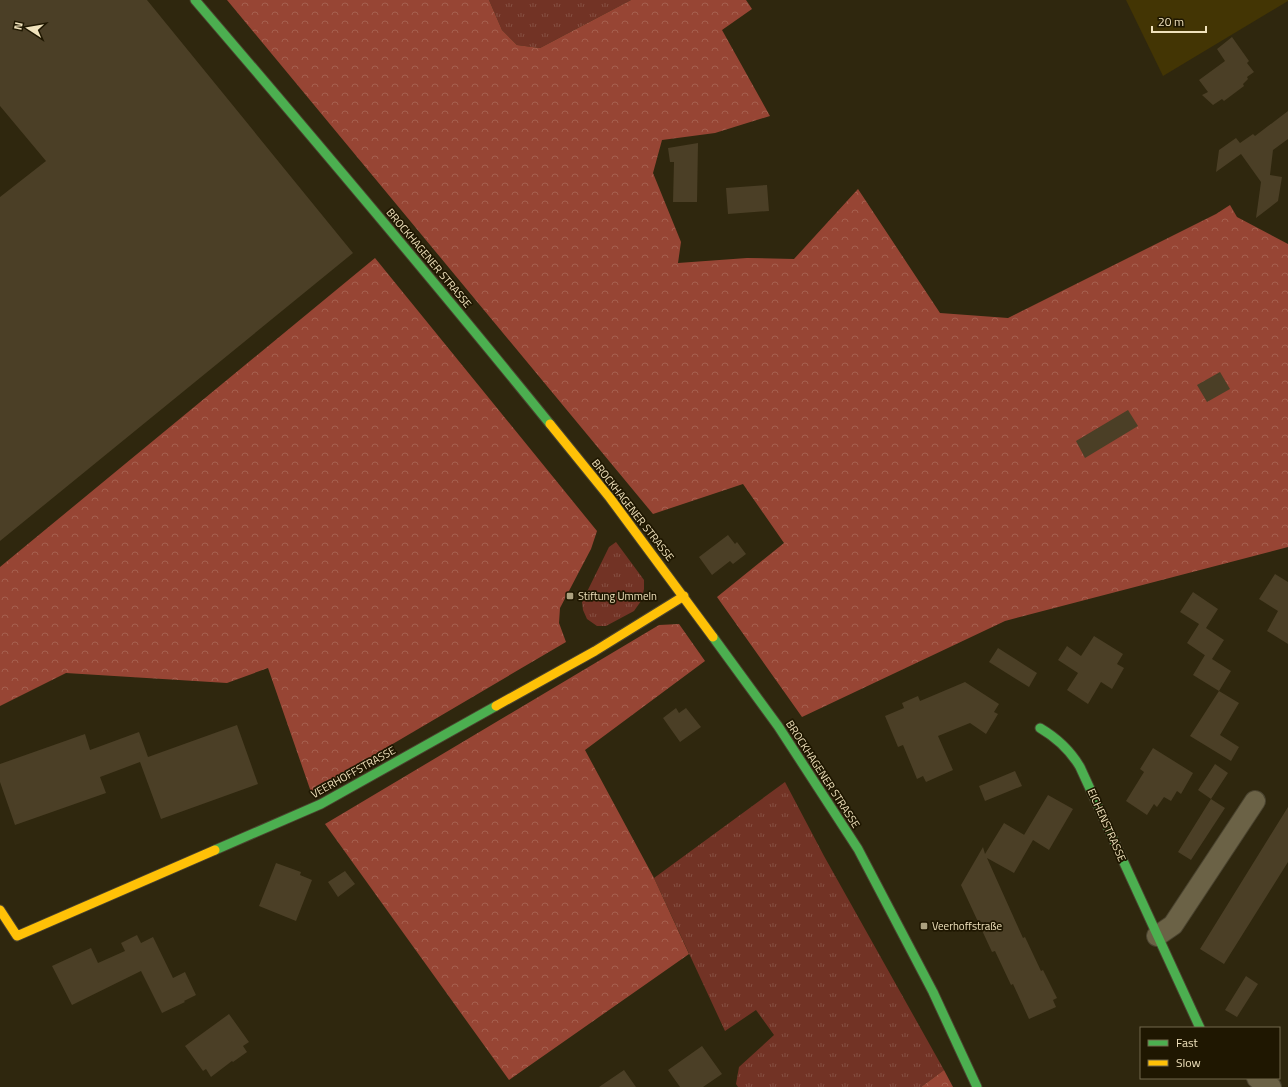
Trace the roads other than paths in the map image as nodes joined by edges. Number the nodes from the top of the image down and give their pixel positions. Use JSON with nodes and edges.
{"nodes":[{"id":1,"x":195,"y":0,"type":"edge"},
{"id":2,"x":684,"y":596,"type":"junction"},
{"id":3,"x":1040,"y":728,"type":"dead end"},
{"id":4,"x":1255,"y":801,"type":"dead end"},
{"id":5,"x":0,"y":910,"type":"edge"},
{"id":6,"x":1157,"y":936,"type":"junction"},
{"id":7,"x":1200,"y":1027,"type":"edge"},
{"id":8,"x":1259,"y":1079,"type":"edge"},
{"id":9,"x":977,"y":1087,"type":"edge"},
{"id":10,"x":1271,"y":1087,"type":"edge"}],
"edges":[{"from":1,"to":2,"type":"main road","name":"BROCKHAGENER STRASSE"},
{"from":2,"to":5,"type":"main road","name":"VEERHOFFSTRASSE"},
{"from":2,"to":9,"type":"main road","name":"BROCKHAGENER STRASSE"},
{"from":3,"to":6,"type":"main road","name":"EICHENSTRASSE"},
{"from":4,"to":6,"type":"street"},
{"from":6,"to":7,"type":"main road","name":"EICHENSTRASSE"},
{"from":8,"to":10,"type":"street"}]}
